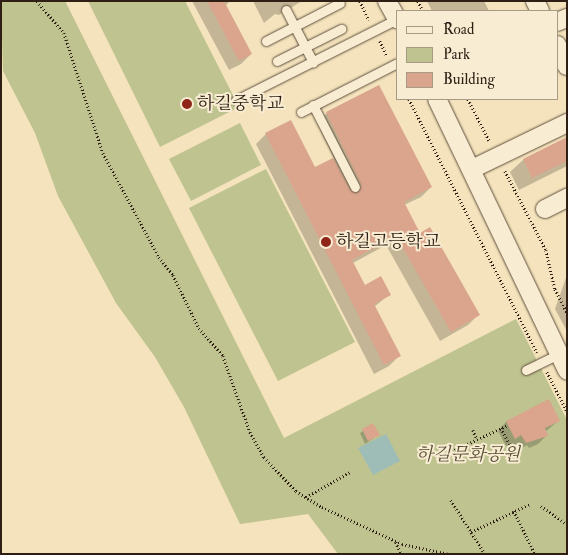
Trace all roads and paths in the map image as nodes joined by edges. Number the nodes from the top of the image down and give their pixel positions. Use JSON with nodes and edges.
{"nodes":[{"id":1,"x":37,"y":1,"type":"edge"},
{"id":2,"x":388,"y":1,"type":"edge"},
{"id":3,"x":340,"y":3,"type":"dead end"},
{"id":4,"x":286,"y":10,"type":"dead end"},
{"id":5,"x":396,"y":17,"type":"edge"},
{"id":6,"x":396,"y":20,"type":"edge"},
{"id":7,"x":294,"y":26,"type":"junction"},
{"id":8,"x":341,"y":29,"type":"dead end"},
{"id":9,"x":266,"y":41,"type":"dead end"},
{"id":10,"x":305,"y":47,"type":"junction"},
{"id":11,"x":558,"y":47,"type":"edge"},
{"id":12,"x":277,"y":61,"type":"dead end"},
{"id":13,"x":313,"y":62,"type":"junction"},
{"id":14,"x":396,"y":64,"type":"edge"},
{"id":15,"x":567,"y":66,"type":"edge"},
{"id":16,"x":236,"y":100,"type":"dead end"},
{"id":17,"x":410,"y":100,"type":"edge"},
{"id":18,"x":438,"y":100,"type":"edge"},
{"id":19,"x":469,"y":100,"type":"edge"},
{"id":20,"x":313,"y":105,"type":"junction"},
{"id":21,"x":301,"y":112,"type":"dead end"},
{"id":22,"x":567,"y":123,"type":"edge"},
{"id":23,"x":498,"y":157,"type":"junction"},
{"id":24,"x":472,"y":169,"type":"junction"},
{"id":25,"x":355,"y":187,"type":"dead end"},
{"id":26,"x":567,"y":198,"type":"edge"},
{"id":27,"x":544,"y":210,"type":"dead end"},
{"id":28,"x":567,"y":313,"type":"edge"},
{"id":29,"x":559,"y":354,"type":"junction"},
{"id":30,"x":542,"y":362,"type":"junction"},
{"id":31,"x":526,"y":370,"type":"dead end"},
{"id":32,"x":567,"y":370,"type":"edge"},
{"id":33,"x":567,"y":411,"type":"edge"},
{"id":34,"x":508,"y":425,"type":"dead end"},
{"id":35,"x":501,"y":428,"type":"junction"},
{"id":36,"x":473,"y":430,"type":"dead end"},
{"id":37,"x":477,"y":439,"type":"junction"},
{"id":38,"x":510,"y":445,"type":"dead end"},
{"id":39,"x":442,"y":456,"type":"dead end"},
{"id":40,"x":350,"y":472,"type":"dead end"},
{"id":41,"x":306,"y":497,"type":"junction"},
{"id":42,"x":451,"y":500,"type":"dead end"},
{"id":43,"x":530,"y":504,"type":"dead end"},
{"id":44,"x":541,"y":506,"type":"dead end"},
{"id":45,"x":514,"y":511,"type":"junction"},
{"id":46,"x":567,"y":524,"type":"edge"},
{"id":47,"x":471,"y":532,"type":"junction"},
{"id":48,"x":395,"y":541,"type":"junction"},
{"id":49,"x":401,"y":554,"type":"edge"},
{"id":50,"x":449,"y":554,"type":"edge"},
{"id":51,"x":485,"y":554,"type":"edge"},
{"id":52,"x":535,"y":554,"type":"edge"}],
"edges":[{"from":1,"to":41,"type":"path"},
{"from":2,"to":5,"type":"street"},
{"from":3,"to":7,"type":"lane"},
{"from":4,"to":7,"type":"lane"},
{"from":6,"to":13,"type":"lane"},
{"from":7,"to":9,"type":"lane"},
{"from":7,"to":10,"type":"lane"},
{"from":8,"to":10,"type":"lane"},
{"from":10,"to":12,"type":"lane"},
{"from":10,"to":13,"type":"lane"},
{"from":11,"to":15,"type":"street"},
{"from":13,"to":16,"type":"lane"},
{"from":14,"to":20,"type":"lane"},
{"from":17,"to":30,"type":"path"},
{"from":18,"to":24,"type":"street"},
{"from":19,"to":23,"type":"path"},
{"from":20,"to":21,"type":"lane"},
{"from":20,"to":25,"type":"lane"},
{"from":22,"to":23,"type":"street"},
{"from":23,"to":24,"type":"street"},
{"from":23,"to":28,"type":"path"},
{"from":24,"to":29,"type":"street"},
{"from":26,"to":27,"type":"street"},
{"from":29,"to":30,"type":"lane"},
{"from":29,"to":32,"type":"street"},
{"from":30,"to":31,"type":"lane"},
{"from":30,"to":33,"type":"path"},
{"from":34,"to":35,"type":"path"},
{"from":35,"to":37,"type":"path"},
{"from":35,"to":38,"type":"path"},
{"from":36,"to":37,"type":"path"},
{"from":37,"to":39,"type":"path"},
{"from":40,"to":41,"type":"path"},
{"from":41,"to":48,"type":"path"},
{"from":42,"to":47,"type":"path"},
{"from":43,"to":45,"type":"path"},
{"from":44,"to":46,"type":"path"},
{"from":45,"to":47,"type":"path"},
{"from":45,"to":52,"type":"path"},
{"from":47,"to":51,"type":"path"},
{"from":48,"to":49,"type":"path"},
{"from":48,"to":50,"type":"path"}]}
